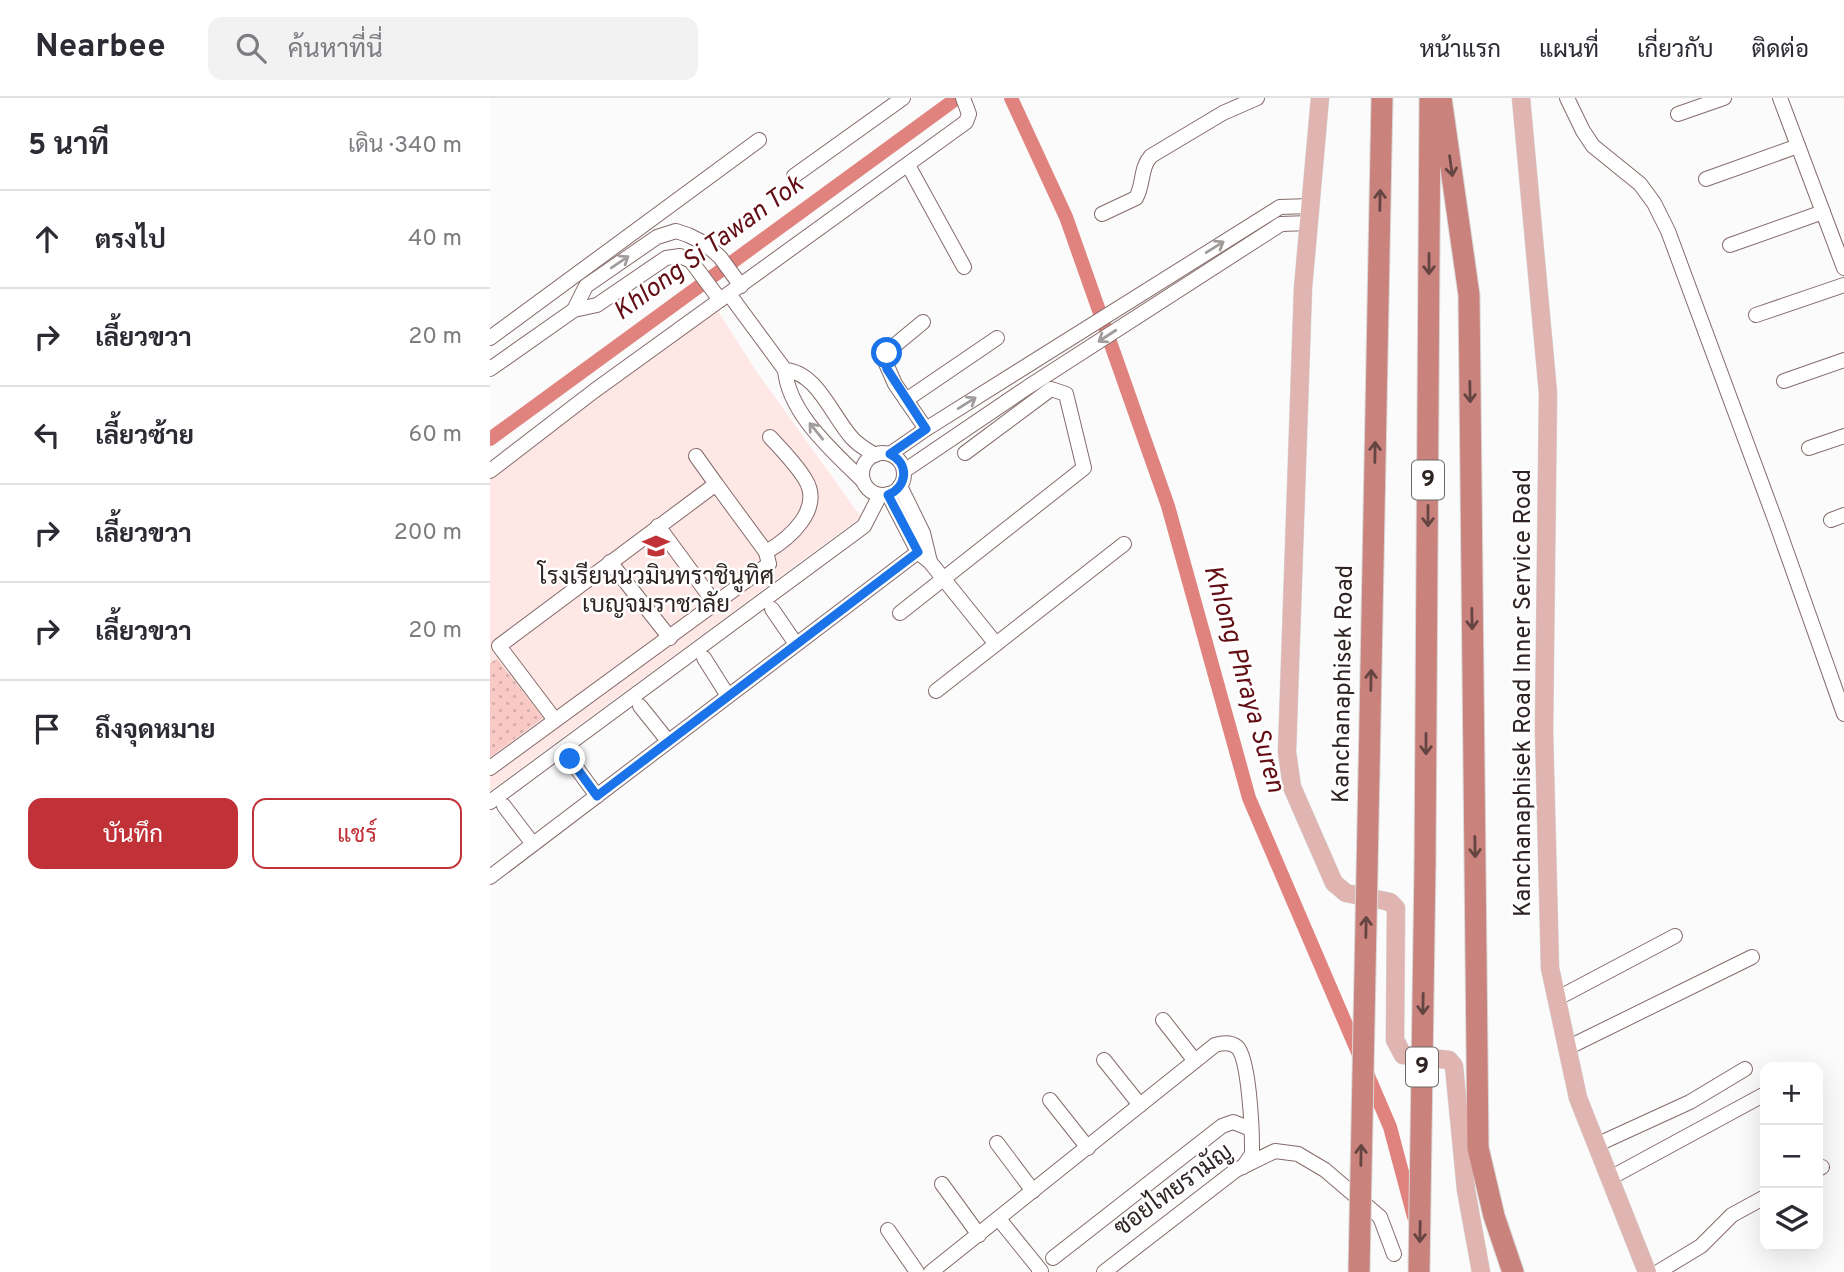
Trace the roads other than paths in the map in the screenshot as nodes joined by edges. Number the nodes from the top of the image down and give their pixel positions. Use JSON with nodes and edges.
{"nodes":[{"id":1,"x":903,"y":98,"type":"edge"},
{"id":2,"x":1257,"y":98,"type":"edge"},
{"id":3,"x":1320,"y":98,"type":"edge"},
{"id":4,"x":1382,"y":98,"type":"edge"},
{"id":5,"x":1430,"y":98,"type":"edge"},
{"id":6,"x":1441,"y":98,"type":"edge"},
{"id":7,"x":1521,"y":98,"type":"edge"},
{"id":8,"x":1567,"y":98,"type":"edge"},
{"id":9,"x":1724,"y":98,"type":"edge"},
{"id":10,"x":1780,"y":98,"type":"edge"},
{"id":11,"x":965,"y":101,"type":"edge"},
{"id":12,"x":1678,"y":114,"type":"dead end"},
{"id":13,"x":759,"y":140,"type":"dead end"},
{"id":14,"x":1798,"y":146,"type":"junction"},
{"id":15,"x":908,"y":165,"type":"junction"},
{"id":16,"x":794,"y":176,"type":"dead end"},
{"id":17,"x":1706,"y":179,"type":"dead end"},
{"id":18,"x":1823,"y":212,"type":"junction"},
{"id":19,"x":1102,"y":214,"type":"dead end"},
{"id":20,"x":1310,"y":214,"type":"junction"},
{"id":21,"x":1730,"y":245,"type":"dead end"},
{"id":22,"x":964,"y":267,"type":"dead end"},
{"id":23,"x":1182,"y":268,"type":"junction"},
{"id":24,"x":1844,"y":268,"type":"edge"},
{"id":25,"x":1189,"y":282,"type":"junction"},
{"id":26,"x":1844,"y":285,"type":"edge"},
{"id":27,"x":727,"y":290,"type":"junction"},
{"id":28,"x":547,"y":296,"type":"junction"},
{"id":29,"x":569,"y":314,"type":"junction"},
{"id":30,"x":1756,"y":315,"type":"dead end"},
{"id":31,"x":923,"y":322,"type":"dead end"},
{"id":32,"x":490,"y":338,"type":"edge"},
{"id":33,"x":996,"y":338,"type":"dead end"},
{"id":34,"x":1844,"y":360,"type":"edge"},
{"id":35,"x":490,"y":369,"type":"edge"},
{"id":36,"x":785,"y":370,"type":"junction"},
{"id":37,"x":1018,"y":371,"type":"junction"},
{"id":38,"x":1784,"y":381,"type":"dead end"},
{"id":39,"x":1028,"y":387,"type":"junction"},
{"id":40,"x":906,"y":400,"type":"junction"},
{"id":41,"x":926,"y":429,"type":"junction"},
{"id":42,"x":1844,"y":436,"type":"edge"},
{"id":43,"x":770,"y":437,"type":"dead end"},
{"id":44,"x":1809,"y":448,"type":"dead end"},
{"id":45,"x":965,"y":453,"type":"dead end"},
{"id":46,"x":890,"y":454,"type":"junction"},
{"id":47,"x":875,"y":455,"type":"junction"},
{"id":48,"x":696,"y":456,"type":"dead end"},
{"id":49,"x":490,"y":471,"type":"edge"},
{"id":50,"x":902,"y":479,"type":"junction"},
{"id":51,"x":863,"y":481,"type":"junction"},
{"id":52,"x":716,"y":484,"type":"junction"},
{"id":53,"x":884,"y":495,"type":"junction"},
{"id":54,"x":658,"y":526,"type":"junction"},
{"id":55,"x":1124,"y":544,"type":"dead end"},
{"id":56,"x":766,"y":552,"type":"junction"},
{"id":57,"x":918,"y":552,"type":"junction"},
{"id":58,"x":610,"y":562,"type":"junction"},
{"id":59,"x":930,"y":562,"type":"junction"},
{"id":60,"x":944,"y":579,"type":"junction"},
{"id":61,"x":716,"y":605,"type":"junction"},
{"id":62,"x":772,"y":610,"type":"dead end"},
{"id":63,"x":900,"y":613,"type":"dead end"},
{"id":64,"x":670,"y":638,"type":"junction"},
{"id":65,"x":996,"y":644,"type":"junction"},
{"id":66,"x":796,"y":645,"type":"junction"},
{"id":67,"x":494,"y":649,"type":"edge"},
{"id":68,"x":704,"y":658,"type":"dead end"},
{"id":69,"x":936,"y":691,"type":"dead end"},
{"id":70,"x":728,"y":696,"type":"junction"},
{"id":71,"x":640,"y":706,"type":"dead end"},
{"id":72,"x":1844,"y":714,"type":"edge"},
{"id":73,"x":555,"y":719,"type":"junction"},
{"id":74,"x":668,"y":741,"type":"junction"},
{"id":75,"x":570,"y":759,"type":"dead end"},
{"id":76,"x":490,"y":768,"type":"edge"},
{"id":77,"x":597,"y":796,"type":"junction"},
{"id":78,"x":497,"y":804,"type":"edge"},
{"id":79,"x":533,"y":844,"type":"junction"},
{"id":80,"x":490,"y":877,"type":"edge"},
{"id":81,"x":1675,"y":936,"type":"dead end"},
{"id":82,"x":1752,"y":957,"type":"dead end"},
{"id":83,"x":1558,"y":998,"type":"junction"},
{"id":84,"x":1163,"y":1020,"type":"dead end"},
{"id":85,"x":1567,"y":1048,"type":"junction"},
{"id":86,"x":1104,"y":1060,"type":"dead end"},
{"id":87,"x":1195,"y":1061,"type":"junction"},
{"id":88,"x":1745,"y":1069,"type":"dead end"},
{"id":89,"x":1760,"y":1097,"type":"edge"},
{"id":90,"x":1050,"y":1100,"type":"dead end"},
{"id":91,"x":1140,"y":1105,"type":"junction"},
{"id":92,"x":1251,"y":1129,"type":"junction"},
{"id":93,"x":997,"y":1143,"type":"dead end"},
{"id":94,"x":1596,"y":1145,"type":"junction"},
{"id":95,"x":1088,"y":1148,"type":"junction"},
{"id":96,"x":1243,"y":1167,"type":"junction"},
{"id":97,"x":1610,"y":1178,"type":"junction"},
{"id":98,"x":942,"y":1184,"type":"dead end"},
{"id":99,"x":1033,"y":1191,"type":"junction"},
{"id":100,"x":1760,"y":1200,"type":"edge"},
{"id":101,"x":999,"y":1219,"type":"junction"},
{"id":102,"x":887,"y":1230,"type":"dead end"},
{"id":103,"x":979,"y":1235,"type":"junction"},
{"id":104,"x":1394,"y":1254,"type":"dead end"},
{"id":105,"x":1053,"y":1258,"type":"dead end"},
{"id":106,"x":917,"y":1272,"type":"edge"},
{"id":107,"x":931,"y":1272,"type":"edge"},
{"id":108,"x":1039,"y":1272,"type":"edge"},
{"id":109,"x":1104,"y":1272,"type":"edge"},
{"id":110,"x":1359,"y":1272,"type":"edge"},
{"id":111,"x":1419,"y":1272,"type":"edge"},
{"id":112,"x":1480,"y":1272,"type":"edge"},
{"id":113,"x":1513,"y":1272,"type":"edge"},
{"id":114,"x":1647,"y":1272,"type":"edge"},
{"id":115,"x":1658,"y":1272,"type":"edge"}],
"edges":[{"from":1,"to":16,"type":"street"},
{"from":2,"to":19,"type":"street"},
{"from":3,"to":20,"type":"main road"},
{"from":110,"to":4,"type":"highway","name":"Kanchanaphisek Road","one_way":true,"bridge":true},
{"from":5,"to":111,"type":"highway","number":"9","one_way":true,"bridge":true},
{"from":6,"to":113,"type":"highway","one_way":true},
{"from":7,"to":83,"type":"main road","name":"Kanchanaphisek Road Inner Service Road"},
{"from":8,"to":72,"type":"street"},
{"from":9,"to":12,"type":"street"},
{"from":10,"to":14,"type":"street"},
{"from":11,"to":15,"type":"street"},
{"from":13,"to":28,"type":"street"},
{"from":14,"to":17,"type":"street"},
{"from":14,"to":18,"type":"street"},
{"from":15,"to":22,"type":"street"},
{"from":15,"to":27,"type":"street"},
{"from":18,"to":21,"type":"street"},
{"from":18,"to":24,"type":"street"},
{"from":23,"to":20,"type":"street","one_way":true},
{"from":20,"to":25,"type":"street"},
{"from":20,"to":112,"type":"main road"},
{"from":23,"to":25,"type":"street"},
{"from":23,"to":37,"type":"street"},
{"from":25,"to":39,"type":"street","one_way":true},
{"from":26,"to":30,"type":"street"},
{"from":27,"to":29,"type":"street"},
{"from":29,"to":27,"type":"street","one_way":true},
{"from":27,"to":36,"type":"street"},
{"from":27,"to":49,"type":"street"},
{"from":28,"to":29,"type":"street"},
{"from":28,"to":32,"type":"street"},
{"from":29,"to":35,"type":"street"},
{"from":31,"to":40,"type":"street"},
{"from":33,"to":40,"type":"street"},
{"from":34,"to":38,"type":"street"},
{"from":36,"to":47,"type":"street"},
{"from":51,"to":36,"type":"street","one_way":true},
{"from":37,"to":39,"type":"street"},
{"from":41,"to":37,"type":"street","one_way":true},
{"from":39,"to":50,"type":"street"},
{"from":40,"to":41,"type":"street"},
{"from":41,"to":46,"type":"street"},
{"from":42,"to":44,"type":"street"},
{"from":43,"to":56,"type":"street"},
{"from":45,"to":60,"type":"street"},
{"from":46,"to":47,"type":"street"},
{"from":46,"to":50,"type":"street"},
{"from":47,"to":51,"type":"street"},
{"from":48,"to":52,"type":"street"},
{"from":50,"to":53,"type":"street"},
{"from":50,"to":59,"type":"street"},
{"from":51,"to":53,"type":"street"},
{"from":52,"to":54,"type":"street"},
{"from":52,"to":56,"type":"street"},
{"from":53,"to":57,"type":"street"},
{"from":53,"to":78,"type":"street"},
{"from":54,"to":58,"type":"street"},
{"from":54,"to":61,"type":"street"},
{"from":55,"to":65,"type":"street"},
{"from":56,"to":61,"type":"street"},
{"from":57,"to":59,"type":"street"},
{"from":57,"to":66,"type":"street"},
{"from":58,"to":64,"type":"street"},
{"from":58,"to":67,"type":"street"},
{"from":59,"to":60,"type":"street"},
{"from":60,"to":63,"type":"street"},
{"from":60,"to":65,"type":"street"},
{"from":61,"to":64,"type":"street"},
{"from":62,"to":66,"type":"street"},
{"from":64,"to":73,"type":"street"},
{"from":65,"to":69,"type":"street"},
{"from":66,"to":70,"type":"street"},
{"from":67,"to":73,"type":"street"},
{"from":68,"to":70,"type":"street"},
{"from":70,"to":74,"type":"street"},
{"from":71,"to":74,"type":"street"},
{"from":73,"to":76,"type":"street"},
{"from":74,"to":77,"type":"street"},
{"from":75,"to":77,"type":"street"},
{"from":77,"to":79,"type":"street"},
{"from":78,"to":79,"type":"street"},
{"from":79,"to":80,"type":"street"},
{"from":81,"to":83,"type":"street"},
{"from":82,"to":85,"type":"street"},
{"from":83,"to":85,"type":"main road","name":"Kanchanaphisek Road Inner Service Road"},
{"from":84,"to":87,"type":"street"},
{"from":85,"to":94,"type":"main road","name":"Kanchanaphisek Road Inner Service Road"},
{"from":86,"to":91,"type":"street"},
{"from":87,"to":91,"type":"street"},
{"from":87,"to":92,"type":"street"},
{"from":88,"to":94,"type":"street"},
{"from":89,"to":97,"type":"street"},
{"from":90,"to":95,"type":"street"},
{"from":91,"to":95,"type":"street"},
{"from":92,"to":96,"type":"street"},
{"from":92,"to":105,"type":"street"},
{"from":93,"to":99,"type":"street"},
{"from":94,"to":97,"type":"main road","name":"Kanchanaphisek Road Inner Service Road"},
{"from":95,"to":99,"type":"street"},
{"from":96,"to":104,"type":"street","name":"ซอยไทยรามัญ"},
{"from":96,"to":109,"type":"street","name":"ซอยไทยรามัญ"},
{"from":97,"to":114,"type":"main road","name":"Kanchanaphisek Road Inner Service Road"},
{"from":98,"to":103,"type":"street"},
{"from":99,"to":101,"type":"street"},
{"from":100,"to":115,"type":"street"},
{"from":101,"to":103,"type":"street"},
{"from":101,"to":108,"type":"street"},
{"from":102,"to":106,"type":"street"},
{"from":103,"to":107,"type":"street"}]}
